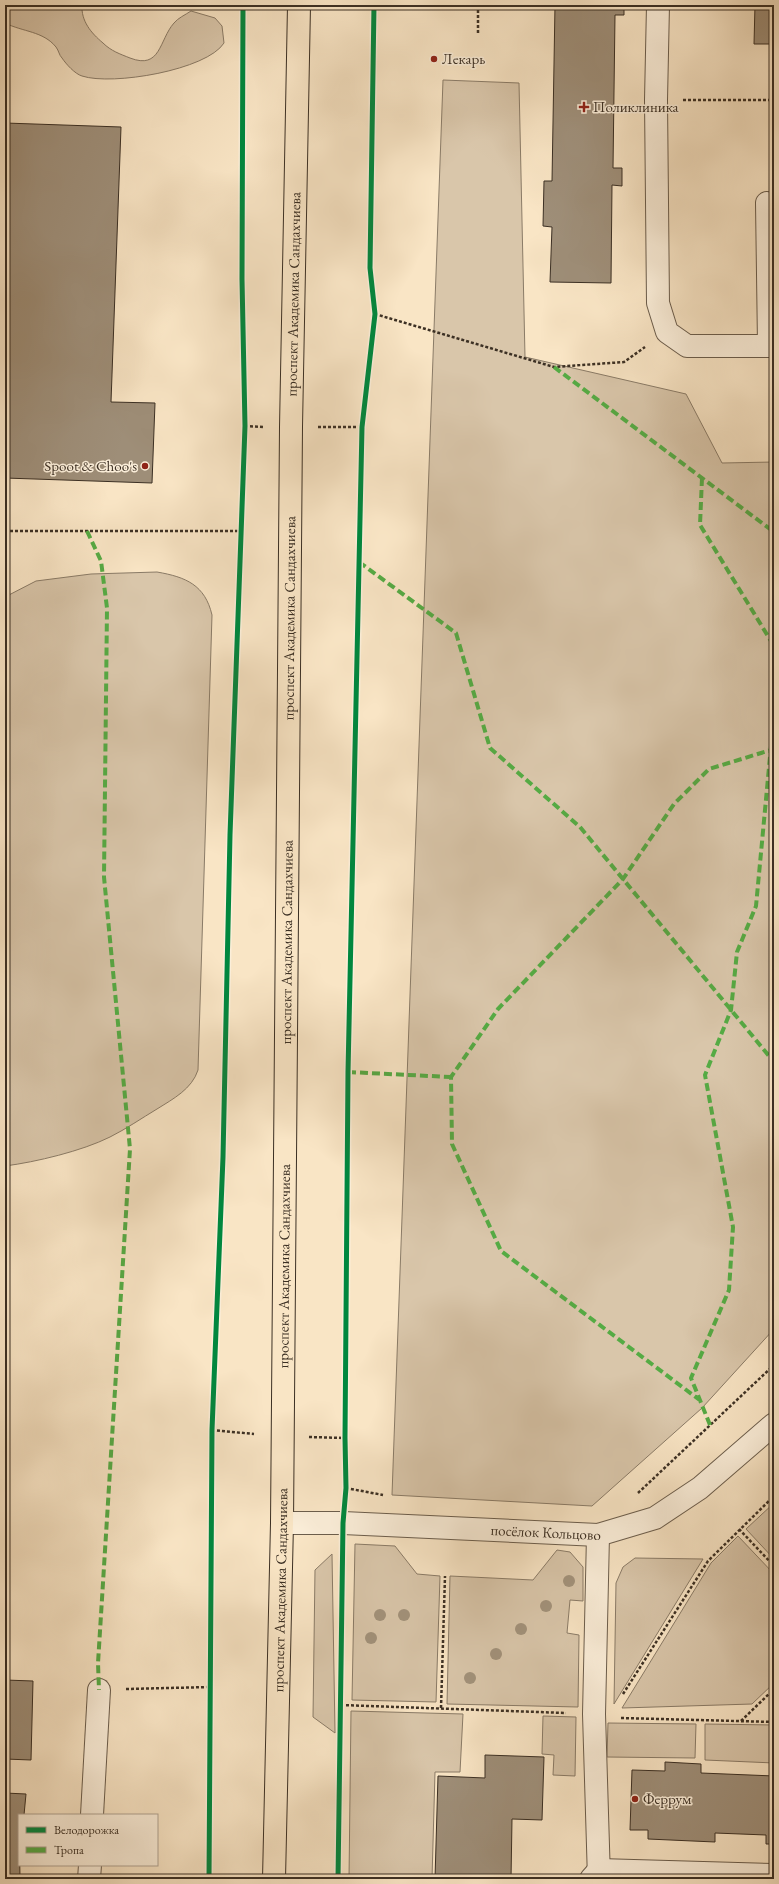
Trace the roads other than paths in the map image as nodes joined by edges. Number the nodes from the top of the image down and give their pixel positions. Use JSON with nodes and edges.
{"nodes":[{"id":1,"x":299,"y":5,"type":"edge"},
{"id":2,"x":658,"y":5,"type":"edge"},
{"id":3,"x":767,"y":203,"type":"dead end"},
{"id":4,"x":771,"y":345,"type":"edge"},
{"id":5,"x":774,"y":1424,"type":"edge"},
{"id":6,"x":282,"y":1523,"type":"junction"},
{"id":7,"x":598,"y":1535,"type":"junction"},
{"id":8,"x":99,"y":1690,"type":"dead end"},
{"id":9,"x":92,"y":1814,"type":"edge"},
{"id":10,"x":90,"y":1866,"type":"edge"},
{"id":11,"x":774,"y":1875,"type":"edge"},
{"id":12,"x":597,"y":1876,"type":"edge"},
{"id":13,"x":89,"y":1879,"type":"edge"},
{"id":14,"x":274,"y":1879,"type":"edge"}],
"edges":[{"from":1,"to":6,"type":"main road","name":"проспект Академика Сандахчиева"},
{"from":2,"to":4,"type":"street"},
{"from":3,"to":4,"type":"street"},
{"from":5,"to":7,"type":"street","name":"посёлок Кольцово"},
{"from":6,"to":7,"type":"street","name":"посёлок Кольцово"},
{"from":6,"to":14,"type":"main road","name":"проспект Академика Сандахчиева"},
{"from":7,"to":12,"type":"street"},
{"from":8,"to":9,"type":"street"},
{"from":10,"to":13,"type":"street"},
{"from":11,"to":12,"type":"street"}]}
